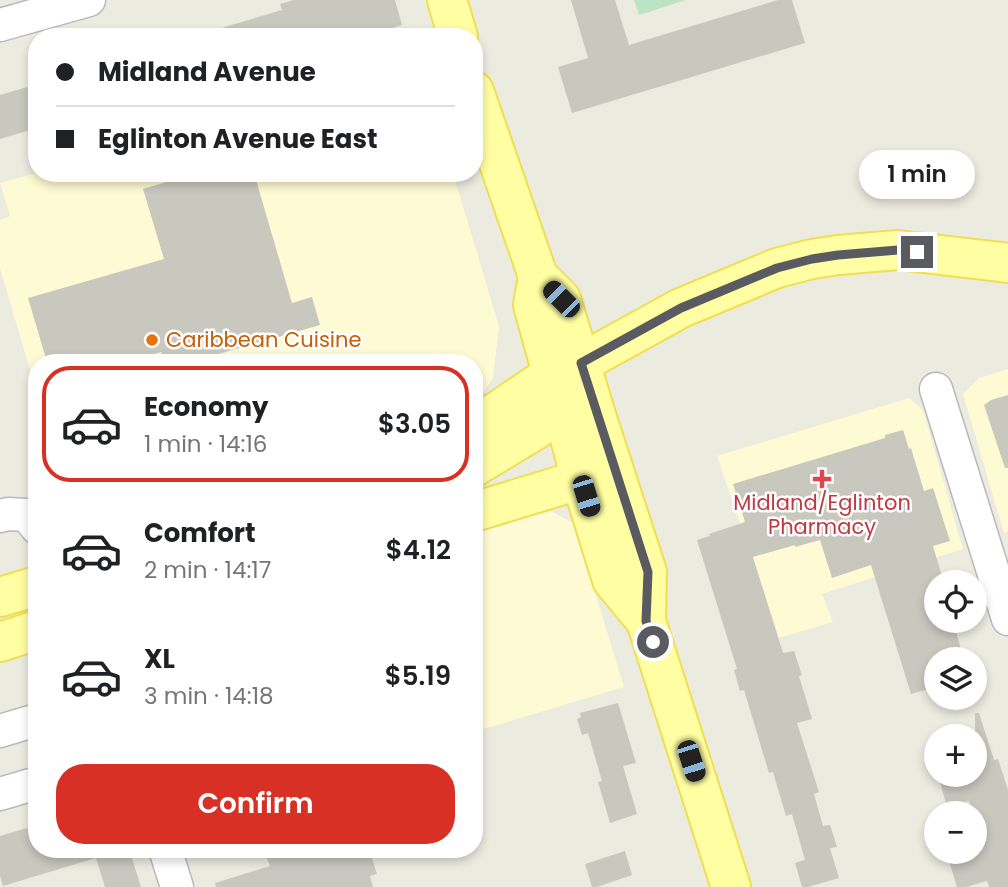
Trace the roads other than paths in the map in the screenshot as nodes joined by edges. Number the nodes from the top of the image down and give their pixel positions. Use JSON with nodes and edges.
{"nodes":[{"id":1,"x":89,"y":0,"type":"edge"},
{"id":2,"x":447,"y":0,"type":"edge"},
{"id":3,"x":0,"y":25,"type":"edge"},
{"id":4,"x":455,"y":28,"type":"edge"},
{"id":5,"x":483,"y":117,"type":"edge"},
{"id":6,"x":1008,"y":263,"type":"edge"},
{"id":7,"x":564,"y":378,"type":"junction"},
{"id":8,"x":936,"y":389,"type":"dead end"},
{"id":9,"x":483,"y":422,"type":"edge"},
{"id":10,"x":483,"y":462,"type":"edge"},
{"id":11,"x":582,"y":479,"type":"junction"},
{"id":12,"x":483,"y":509,"type":"edge"},
{"id":13,"x":0,"y":516,"type":"edge"},
{"id":14,"x":28,"y":517,"type":"edge"},
{"id":15,"x":28,"y":589,"type":"edge"},
{"id":16,"x":0,"y":597,"type":"edge"},
{"id":17,"x":1008,"y":619,"type":"edge"},
{"id":18,"x":646,"y":621,"type":"junction"},
{"id":19,"x":28,"y":634,"type":"edge"},
{"id":20,"x":0,"y":642,"type":"edge"},
{"id":21,"x":28,"y":723,"type":"edge"},
{"id":22,"x":0,"y":731,"type":"edge"},
{"id":23,"x":28,"y":786,"type":"edge"},
{"id":24,"x":0,"y":794,"type":"edge"},
{"id":25,"x":168,"y":858,"type":"edge"},
{"id":26,"x":177,"y":887,"type":"edge"},
{"id":27,"x":731,"y":887,"type":"edge"}],
"edges":[{"from":1,"to":3,"type":"street"},
{"from":2,"to":4,"type":"main road"},
{"from":5,"to":7,"type":"main road"},
{"from":6,"to":7,"type":"main road"},
{"from":7,"to":9,"type":"main road"},
{"from":7,"to":10,"type":"main road"},
{"from":7,"to":11,"type":"main road"},
{"from":7,"to":18,"type":"main road"},
{"from":8,"to":17,"type":"street"},
{"from":11,"to":12,"type":"main road"},
{"from":11,"to":18,"type":"main road"},
{"from":13,"to":14,"type":"street"},
{"from":15,"to":16,"type":"main road"},
{"from":18,"to":27,"type":"main road"},
{"from":19,"to":20,"type":"main road"},
{"from":21,"to":22,"type":"street"},
{"from":23,"to":24,"type":"street"},
{"from":25,"to":26,"type":"street"}]}
